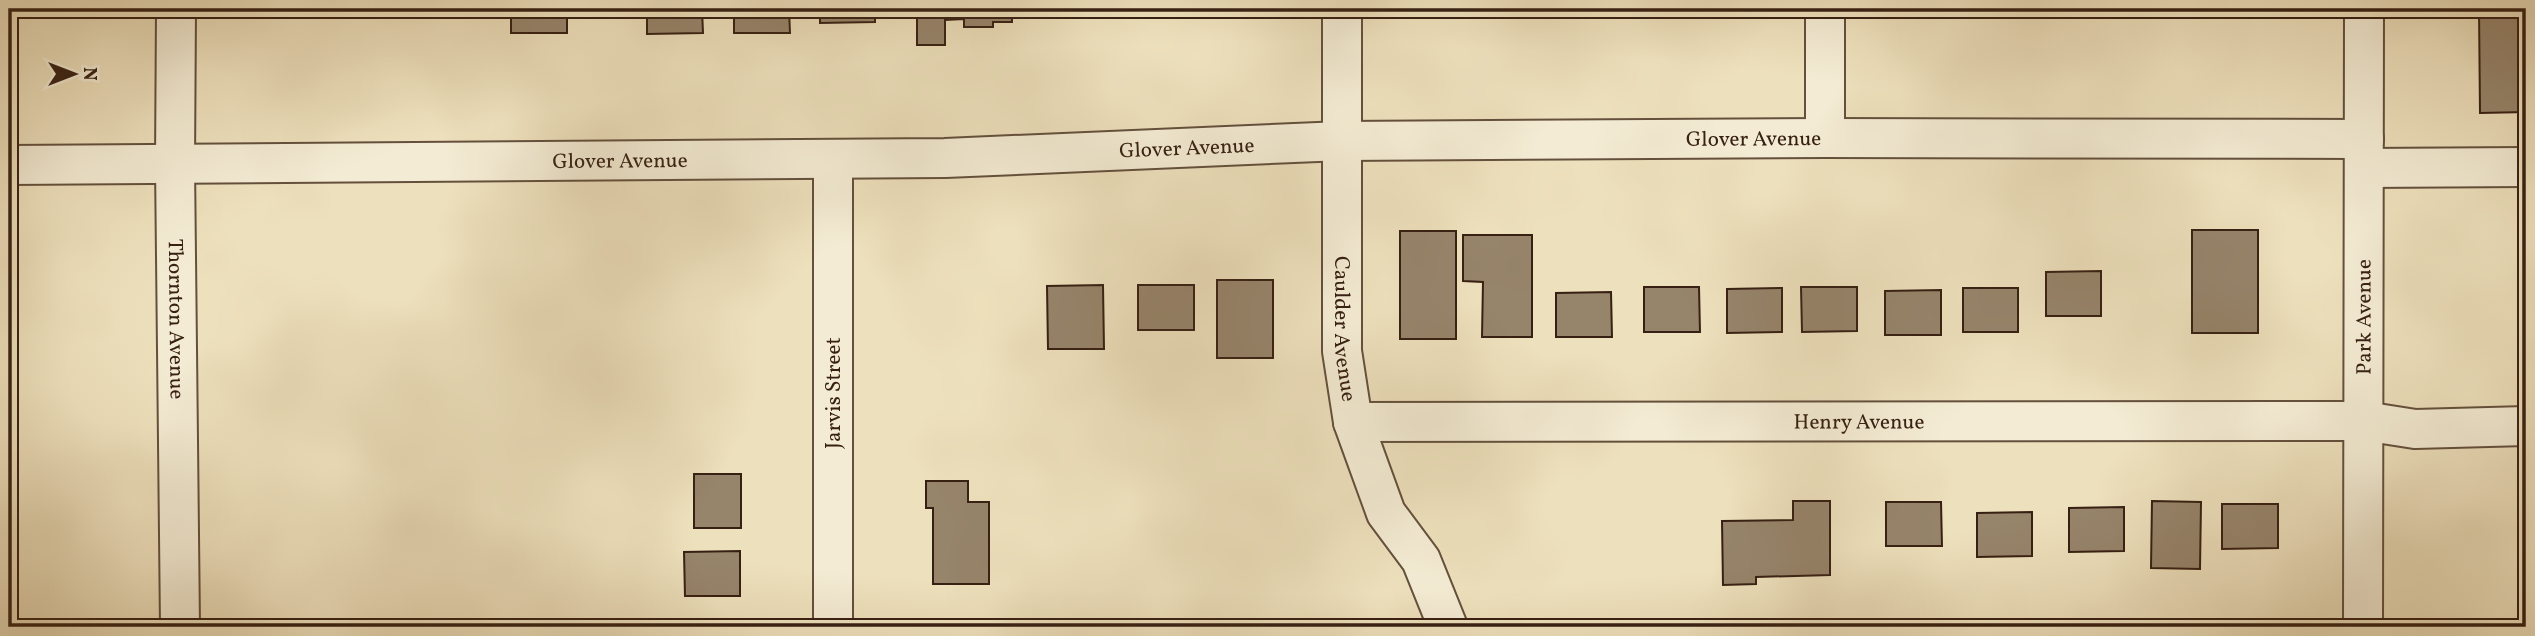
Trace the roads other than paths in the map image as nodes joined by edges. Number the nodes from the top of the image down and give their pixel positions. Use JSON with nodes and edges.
{"nodes":[{"id":1,"x":176,"y":9,"type":"edge"},
{"id":2,"x":1825,"y":9,"type":"edge"},
{"id":3,"x":2364,"y":9,"type":"edge"},
{"id":4,"x":1339,"y":11,"type":"edge"},
{"id":5,"x":1825,"y":138,"type":"junction"},
{"id":6,"x":1342,"y":141,"type":"junction"},
{"id":7,"x":2364,"y":154,"type":"junction"},
{"id":8,"x":833,"y":159,"type":"junction"},
{"id":9,"x":175,"y":164,"type":"junction"},
{"id":10,"x":9,"y":165,"type":"edge"},
{"id":11,"x":2526,"y":167,"type":"edge"},
{"id":12,"x":2364,"y":421,"type":"junction"},
{"id":13,"x":1353,"y":422,"type":"junction"},
{"id":14,"x":2526,"y":426,"type":"edge"},
{"id":15,"x":180,"y":627,"type":"edge"},
{"id":16,"x":833,"y":627,"type":"edge"},
{"id":17,"x":1448,"y":627,"type":"edge"},
{"id":18,"x":2363,"y":627,"type":"edge"}],
"edges":[{"from":1,"to":9,"type":"street","name":"Thornton Avenue"},
{"from":2,"to":5,"type":"street"},
{"from":3,"to":7,"type":"street","name":"Park Avenue"},
{"from":4,"to":6,"type":"street","name":"Caulder Avenue"},
{"from":5,"to":6,"type":"street","name":"Glover Avenue"},
{"from":5,"to":7,"type":"street","name":"Glover Avenue"},
{"from":6,"to":8,"type":"street","name":"Glover Avenue"},
{"from":6,"to":13,"type":"street","name":"Caulder Avenue"},
{"from":7,"to":11,"type":"street","name":"Glover Avenue"},
{"from":7,"to":12,"type":"street","name":"Park Avenue"},
{"from":8,"to":9,"type":"street","name":"Glover Avenue"},
{"from":8,"to":16,"type":"street","name":"Jarvis Street"},
{"from":9,"to":10,"type":"street","name":"Glover Avenue"},
{"from":9,"to":15,"type":"street","name":"Thornton Avenue"},
{"from":12,"to":13,"type":"street","name":"Henry Avenue"},
{"from":12,"to":14,"type":"street","name":"Henry Avenue"},
{"from":12,"to":18,"type":"street","name":"Park Avenue"},
{"from":13,"to":17,"type":"street","name":"Caulder Avenue"}]}
